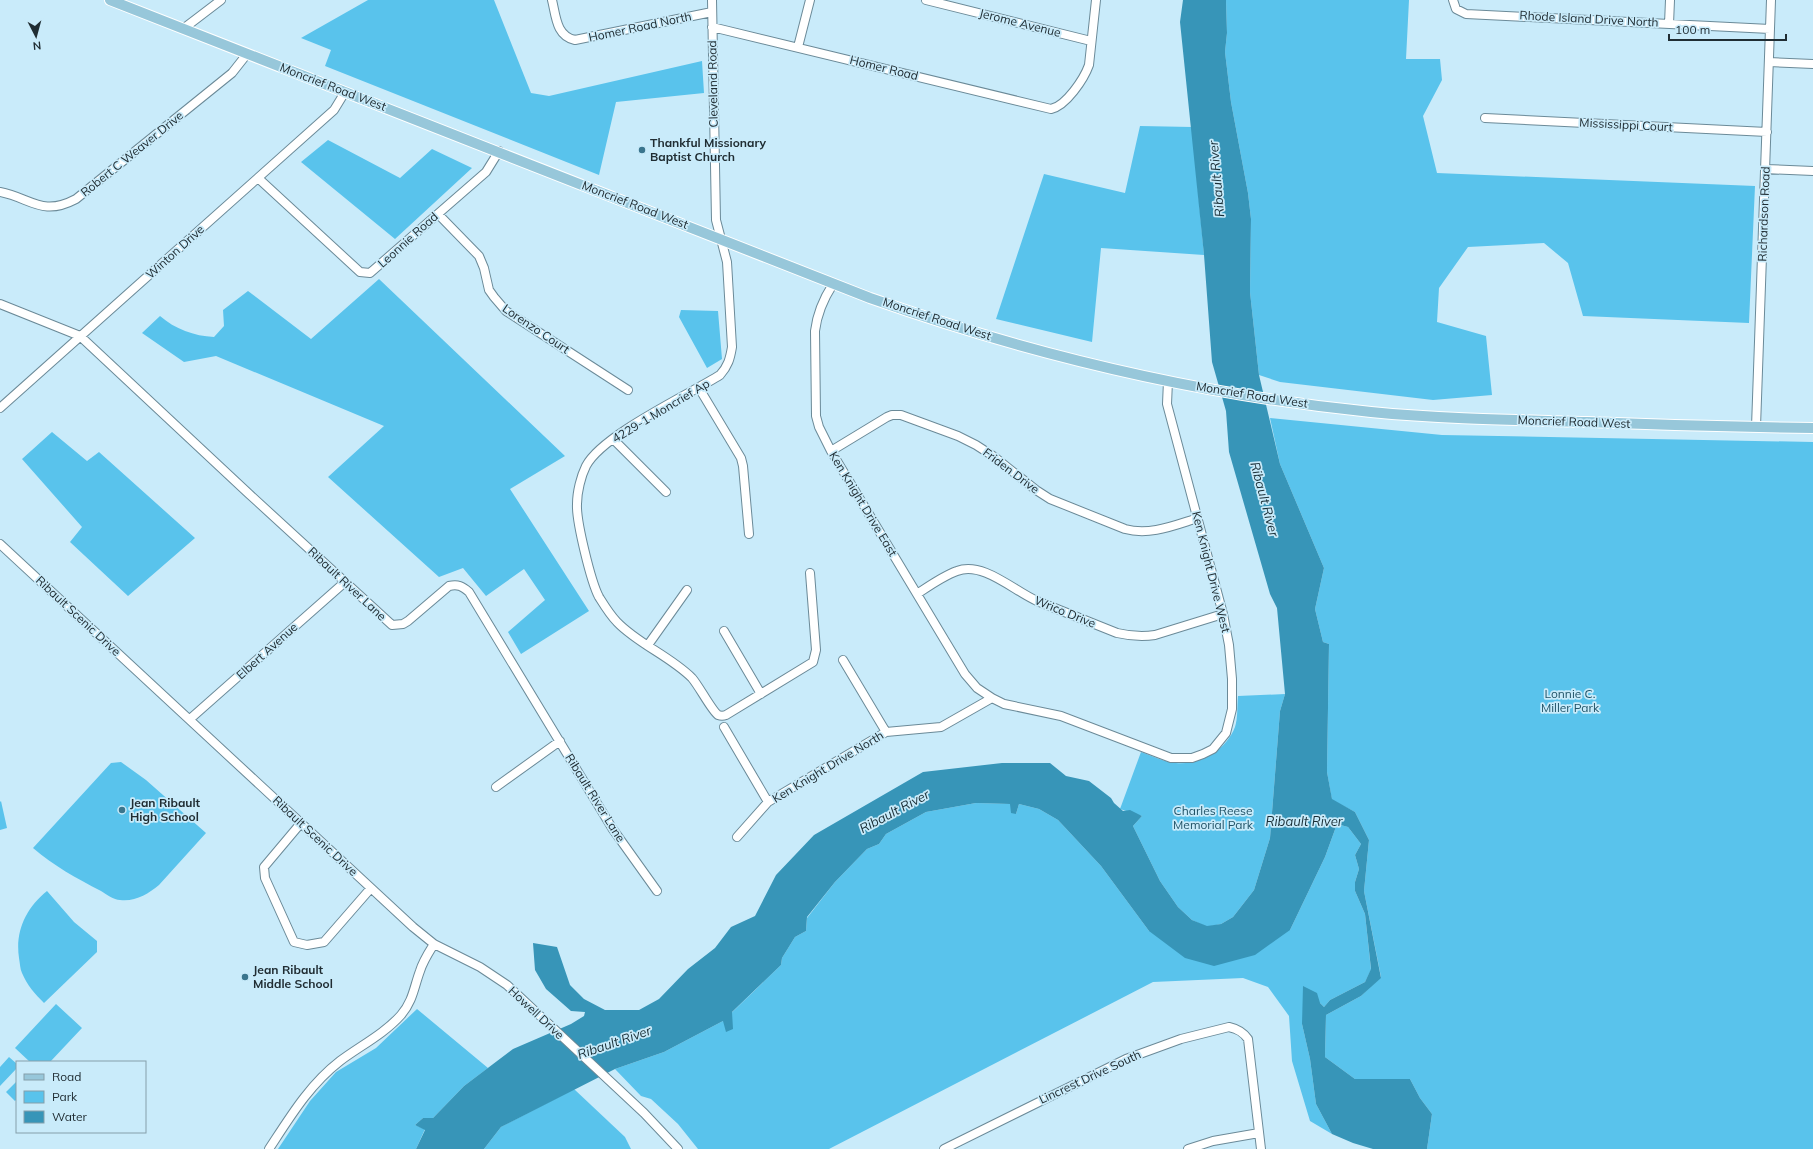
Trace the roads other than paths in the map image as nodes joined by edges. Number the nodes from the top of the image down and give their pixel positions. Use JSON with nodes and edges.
{"nodes":[{"id":1,"x":110,"y":0,"type":"edge"},
{"id":2,"x":221,"y":0,"type":"edge"},
{"id":3,"x":552,"y":0,"type":"edge"},
{"id":4,"x":712,"y":0,"type":"edge"},
{"id":5,"x":810,"y":0,"type":"edge"},
{"id":6,"x":926,"y":0,"type":"edge"},
{"id":7,"x":1096,"y":0,"type":"edge"},
{"id":8,"x":1453,"y":0,"type":"edge"},
{"id":9,"x":1670,"y":0,"type":"edge"},
{"id":10,"x":1771,"y":0,"type":"edge"},
{"id":11,"x":712,"y":12,"type":"junction"},
{"id":12,"x":1669,"y":24,"type":"junction"},
{"id":13,"x":712,"y":27,"type":"junction"},
{"id":14,"x":183,"y":29,"type":"junction"},
{"id":15,"x":1770,"y":29,"type":"junction"},
{"id":16,"x":1091,"y":41,"type":"junction"},
{"id":17,"x":798,"y":46,"type":"junction"},
{"id":18,"x":247,"y":54,"type":"junction"},
{"id":19,"x":1769,"y":62,"type":"junction"},
{"id":20,"x":1813,"y":64,"type":"edge"},
{"id":21,"x":345,"y":92,"type":"junction"},
{"id":22,"x":1485,"y":118,"type":"dead end"},
{"id":23,"x":1767,"y":132,"type":"junction"},
{"id":24,"x":499,"y":151,"type":"junction"},
{"id":25,"x":1765,"y":169,"type":"junction"},
{"id":26,"x":1813,"y":170,"type":"edge"},
{"id":27,"x":258,"y":178,"type":"junction"},
{"id":28,"x":0,"y":192,"type":"edge"},
{"id":29,"x":438,"y":214,"type":"junction"},
{"id":30,"x":721,"y":238,"type":"junction"},
{"id":31,"x":833,"y":284,"type":"junction"},
{"id":32,"x":0,"y":304,"type":"edge"},
{"id":33,"x":80,"y":336,"type":"junction"},
{"id":34,"x":1168,"y":381,"type":"junction"},
{"id":35,"x":699,"y":388,"type":"junction"},
{"id":36,"x":628,"y":390,"type":"dead end"},
{"id":37,"x":0,"y":408,"type":"edge"},
{"id":38,"x":1756,"y":427,"type":"junction"},
{"id":39,"x":1813,"y":428,"type":"edge"},
{"id":40,"x":612,"y":439,"type":"junction"},
{"id":41,"x":831,"y":451,"type":"junction"},
{"id":42,"x":666,"y":492,"type":"dead end"},
{"id":43,"x":1198,"y":518,"type":"junction"},
{"id":44,"x":749,"y":534,"type":"dead end"},
{"id":45,"x":0,"y":544,"type":"edge"},
{"id":46,"x":810,"y":573,"type":"dead end"},
{"id":47,"x":345,"y":582,"type":"junction"},
{"id":48,"x":687,"y":590,"type":"dead end"},
{"id":49,"x":917,"y":594,"type":"junction"},
{"id":50,"x":1223,"y":614,"type":"junction"},
{"id":51,"x":724,"y":631,"type":"dead end"},
{"id":52,"x":648,"y":645,"type":"junction"},
{"id":53,"x":842,"y":660,"type":"dead end"},
{"id":54,"x":761,"y":694,"type":"junction"},
{"id":55,"x":992,"y":698,"type":"junction"},
{"id":56,"x":190,"y":719,"type":"junction"},
{"id":57,"x":724,"y":727,"type":"dead end"},
{"id":58,"x":886,"y":732,"type":"junction"},
{"id":59,"x":560,"y":741,"type":"junction"},
{"id":60,"x":496,"y":787,"type":"dead end"},
{"id":61,"x":768,"y":802,"type":"junction"},
{"id":62,"x":301,"y":823,"type":"junction"},
{"id":63,"x":737,"y":837,"type":"dead end"},
{"id":64,"x":371,"y":888,"type":"junction"},
{"id":65,"x":657,"y":891,"type":"dead end"},
{"id":66,"x":434,"y":944,"type":"junction"},
{"id":67,"x":1259,"y":1133,"type":"junction"},
{"id":68,"x":269,"y":1149,"type":"edge"},
{"id":69,"x":678,"y":1149,"type":"edge"},
{"id":70,"x":944,"y":1149,"type":"edge"},
{"id":71,"x":1188,"y":1149,"type":"edge"},
{"id":72,"x":1261,"y":1149,"type":"edge"}],
"edges":[{"from":1,"to":14,"type":"main road","name":"Moncrief Road West"},
{"from":2,"to":14,"type":"street"},
{"from":3,"to":11,"type":"street","name":"Homer Road North"},
{"from":4,"to":11,"type":"street","name":"Cleveland Road"},
{"from":5,"to":17,"type":"street"},
{"from":6,"to":16,"type":"street","name":"Jerome Avenue"},
{"from":7,"to":16,"type":"street"},
{"from":8,"to":12,"type":"street","name":"Rhode Island Drive North"},
{"from":9,"to":12,"type":"street"},
{"from":10,"to":15,"type":"street","name":"Richardson Road"},
{"from":11,"to":13,"type":"street","name":"Cleveland Road"},
{"from":12,"to":15,"type":"street","name":"Rhode Island Drive North"},
{"from":13,"to":17,"type":"street","name":"Homer Road"},
{"from":13,"to":30,"type":"street","name":"Cleveland Road"},
{"from":14,"to":18,"type":"main road","name":"Moncrief Road West"},
{"from":15,"to":19,"type":"street","name":"Richardson Road"},
{"from":16,"to":17,"type":"street","name":"Homer Road"},
{"from":18,"to":21,"type":"main road","name":"Moncrief Road West"},
{"from":18,"to":28,"type":"street","name":"Robert C Weaver Drive"},
{"from":19,"to":20,"type":"street"},
{"from":19,"to":23,"type":"street","name":"Richardson Road"},
{"from":21,"to":24,"type":"main road","name":"Moncrief Road West"},
{"from":21,"to":27,"type":"street","name":"Winton Drive"},
{"from":22,"to":23,"type":"street","name":"Mississippi Court"},
{"from":23,"to":25,"type":"street","name":"Richardson Road"},
{"from":24,"to":29,"type":"street","name":"Leonnie Road"},
{"from":24,"to":30,"type":"main road","name":"Moncrief Road West"},
{"from":25,"to":26,"type":"street"},
{"from":25,"to":38,"type":"street","name":"Richardson Road"},
{"from":27,"to":29,"type":"street","name":"Leonnie Road"},
{"from":27,"to":33,"type":"street","name":"Winton Drive"},
{"from":29,"to":36,"type":"street","name":"Lorenzo Court"},
{"from":30,"to":31,"type":"main road","name":"Moncrief Road West"},
{"from":30,"to":35,"type":"street","name":"4229-1 Moncrief Ap"},
{"from":31,"to":34,"type":"main road","name":"Moncrief Road West"},
{"from":31,"to":41,"type":"street","name":"Ken Knight Drive East"},
{"from":32,"to":33,"type":"street"},
{"from":33,"to":37,"type":"street","name":"Winton Drive"},
{"from":33,"to":47,"type":"street","name":"Ribault River Lane"},
{"from":34,"to":38,"type":"main road","name":"Moncrief Road West"},
{"from":34,"to":43,"type":"street","name":"Ken Knight Drive West"},
{"from":35,"to":40,"type":"street","name":"4229-1 Moncrief Ap"},
{"from":35,"to":44,"type":"street"},
{"from":38,"to":39,"type":"main road","name":"Moncrief Road West"},
{"from":40,"to":42,"type":"street"},
{"from":40,"to":52,"type":"street","name":"4229-1 Moncrief Ap"},
{"from":41,"to":43,"type":"street","name":"Friden Drive"},
{"from":41,"to":49,"type":"street","name":"Ken Knight Drive East"},
{"from":43,"to":50,"type":"street","name":"Ken Knight Drive West"},
{"from":45,"to":56,"type":"street","name":"Ribault Scenic Drive"},
{"from":46,"to":54,"type":"street"},
{"from":47,"to":56,"type":"street","name":"Elbert Avenue"},
{"from":47,"to":59,"type":"street","name":"Ribault River Lane"},
{"from":48,"to":52,"type":"street"},
{"from":49,"to":50,"type":"street","name":"Wrico Drive"},
{"from":49,"to":55,"type":"street","name":"Ken Knight Drive East"},
{"from":50,"to":55,"type":"street","name":"Ken Knight Drive West"},
{"from":51,"to":54,"type":"street"},
{"from":52,"to":54,"type":"street","name":"4229-1 Moncrief Ap"},
{"from":53,"to":58,"type":"street"},
{"from":55,"to":58,"type":"street","name":"Ken Knight Drive North"},
{"from":56,"to":62,"type":"street","name":"Ribault Scenic Drive"},
{"from":57,"to":61,"type":"street"},
{"from":58,"to":61,"type":"street","name":"Ken Knight Drive North"},
{"from":59,"to":60,"type":"street"},
{"from":59,"to":65,"type":"street","name":"Ribault River Lane"},
{"from":61,"to":63,"type":"street","name":"Ken Knight Drive North"},
{"from":62,"to":64,"type":"street","name":"Ribault Scenic Drive"},
{"from":62,"to":64,"type":"street"},
{"from":64,"to":66,"type":"street","name":"Ribault Scenic Drive"},
{"from":66,"to":68,"type":"street"},
{"from":66,"to":69,"type":"street","name":"Howell Drive"},
{"from":67,"to":70,"type":"street","name":"Lincrest Drive South"},
{"from":67,"to":71,"type":"street"},
{"from":67,"to":72,"type":"street"}]}
